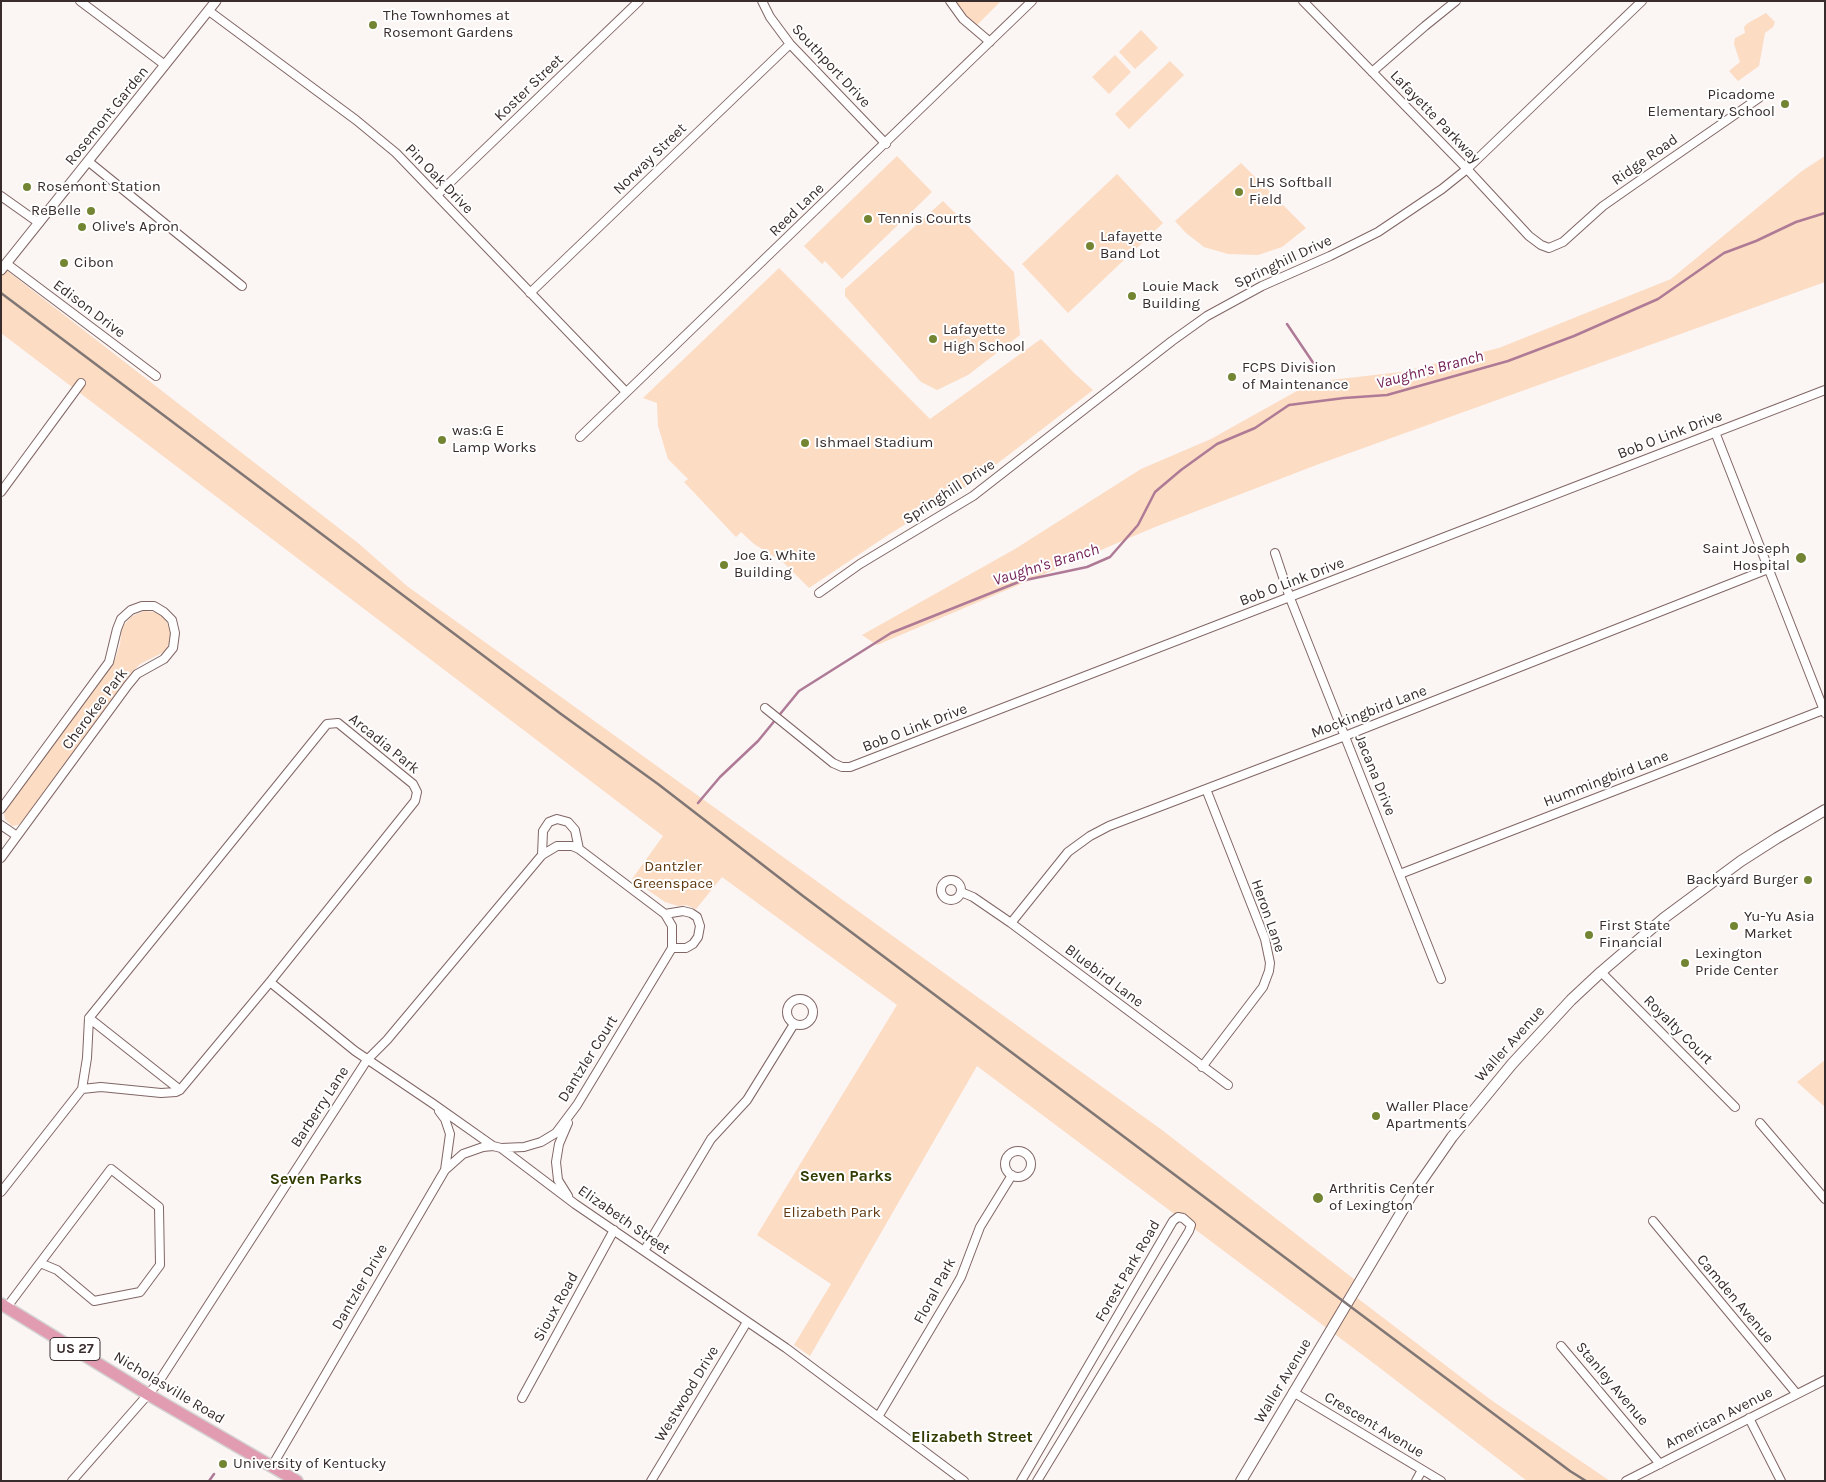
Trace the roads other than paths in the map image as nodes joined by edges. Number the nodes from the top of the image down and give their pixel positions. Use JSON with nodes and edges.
{"nodes":[{"id":1,"x":80,"y":1,"type":"edge"},
{"id":2,"x":216,"y":1,"type":"edge"},
{"id":3,"x":639,"y":1,"type":"edge"},
{"id":4,"x":762,"y":1,"type":"edge"},
{"id":5,"x":950,"y":1,"type":"edge"},
{"id":6,"x":1032,"y":1,"type":"edge"},
{"id":7,"x":1303,"y":1,"type":"edge"},
{"id":8,"x":1456,"y":1,"type":"edge"},
{"id":9,"x":1642,"y":1,"type":"edge"},
{"id":10,"x":209,"y":11,"type":"junction"},
{"id":11,"x":990,"y":42,"type":"junction"},
{"id":12,"x":790,"y":44,"type":"junction"},
{"id":13,"x":165,"y":65,"type":"junction"},
{"id":14,"x":1372,"y":72,"type":"junction"},
{"id":15,"x":1759,"y":98,"type":"dead end"},
{"id":16,"x":886,"y":144,"type":"junction"},
{"id":17,"x":89,"y":162,"type":"junction"},
{"id":18,"x":1467,"y":169,"type":"junction"},
{"id":19,"x":1,"y":196,"type":"edge"},
{"id":20,"x":437,"y":196,"type":"junction"},
{"id":21,"x":39,"y":223,"type":"junction"},
{"id":22,"x":1549,"y":248,"type":"joint"},
{"id":23,"x":4,"y":267,"type":"edge"},
{"id":24,"x":242,"y":286,"type":"dead end"},
{"id":25,"x":530,"y":293,"type":"junction"},
{"id":26,"x":156,"y":376,"type":"dead end"},
{"id":27,"x":81,"y":384,"type":"dead end"},
{"id":28,"x":1825,"y":390,"type":"edge"},
{"id":29,"x":626,"y":392,"type":"junction"},
{"id":30,"x":1715,"y":432,"type":"junction"},
{"id":31,"x":580,"y":437,"type":"dead end"},
{"id":32,"x":1,"y":492,"type":"edge"},
{"id":33,"x":1275,"y":553,"type":"dead end"},
{"id":34,"x":1768,"y":570,"type":"junction"},
{"id":35,"x":818,"y":594,"type":"dead end"},
{"id":36,"x":1290,"y":598,"type":"junction"},
{"id":37,"x":765,"y":708,"type":"dead end"},
{"id":38,"x":1824,"y":712,"type":"edge"},
{"id":39,"x":1345,"y":736,"type":"junction"},
{"id":40,"x":1206,"y":789,"type":"junction"},
{"id":41,"x":1,"y":810,"type":"edge"},
{"id":42,"x":1825,"y":810,"type":"edge"},
{"id":43,"x":1,"y":824,"type":"edge"},
{"id":44,"x":17,"y":836,"type":"junction"},
{"id":45,"x":579,"y":849,"type":"junction"},
{"id":46,"x":542,"y":856,"type":"junction"},
{"id":47,"x":1,"y":858,"type":"edge"},
{"id":48,"x":1400,"y":874,"type":"junction"},
{"id":49,"x":961,"y":892,"type":"dead end"},
{"id":50,"x":665,"y":914,"type":"junction"},
{"id":51,"x":1011,"y":923,"type":"junction"},
{"id":52,"x":672,"y":948,"type":"junction"},
{"id":53,"x":1601,"y":972,"type":"junction"},
{"id":54,"x":1441,"y":979,"type":"dead end"},
{"id":55,"x":270,"y":982,"type":"junction"},
{"id":56,"x":89,"y":1018,"type":"junction"},
{"id":57,"x":794,"y":1024,"type":"dead end"},
{"id":58,"x":367,"y":1060,"type":"junction"},
{"id":59,"x":1202,"y":1067,"type":"junction"},
{"id":60,"x":1228,"y":1085,"type":"dead end"},
{"id":61,"x":82,"y":1089,"type":"junction"},
{"id":62,"x":180,"y":1090,"type":"junction"},
{"id":63,"x":432,"y":1102,"type":"junction"},
{"id":64,"x":577,"y":1105,"type":"junction"},
{"id":65,"x":1735,"y":1107,"type":"dead end"},
{"id":66,"x":1760,"y":1123,"type":"dead end"},
{"id":67,"x":497,"y":1147,"type":"junction"},
{"id":68,"x":445,"y":1170,"type":"junction"},
{"id":69,"x":1012,"y":1176,"type":"dead end"},
{"id":70,"x":1,"y":1192,"type":"edge"},
{"id":71,"x":1825,"y":1199,"type":"edge"},
{"id":72,"x":570,"y":1200,"type":"junction"},
{"id":73,"x":1653,"y":1222,"type":"dead end"},
{"id":74,"x":614,"y":1230,"type":"junction"},
{"id":75,"x":644,"y":1251,"type":"junction"},
{"id":76,"x":40,"y":1263,"type":"junction"},
{"id":77,"x":4,"y":1305,"type":"edge"},
{"id":78,"x":747,"y":1322,"type":"junction"},
{"id":79,"x":1561,"y":1346,"type":"dead end"},
{"id":80,"x":1094,"y":1356,"type":"junction"},
{"id":81,"x":1107,"y":1364,"type":"junction"},
{"id":82,"x":1825,"y":1380,"type":"edge"},
{"id":83,"x":1294,"y":1392,"type":"junction"},
{"id":84,"x":1796,"y":1393,"type":"junction"},
{"id":85,"x":149,"y":1394,"type":"junction"},
{"id":86,"x":522,"y":1398,"type":"dead end"},
{"id":87,"x":878,"y":1416,"type":"junction"},
{"id":88,"x":1749,"y":1418,"type":"junction"},
{"id":89,"x":1660,"y":1464,"type":"junction"},
{"id":90,"x":272,"y":1466,"type":"junction"},
{"id":91,"x":1422,"y":1470,"type":"junction"},
{"id":92,"x":72,"y":1481,"type":"edge"},
{"id":93,"x":297,"y":1481,"type":"edge"},
{"id":94,"x":651,"y":1481,"type":"edge"},
{"id":95,"x":964,"y":1481,"type":"edge"},
{"id":96,"x":1020,"y":1481,"type":"edge"},
{"id":97,"x":1037,"y":1481,"type":"edge"},
{"id":98,"x":1241,"y":1481,"type":"edge"},
{"id":99,"x":1416,"y":1481,"type":"edge"},
{"id":100,"x":1441,"y":1481,"type":"edge"},
{"id":101,"x":1626,"y":1481,"type":"edge"},
{"id":102,"x":1781,"y":1481,"type":"edge"}],
"edges":[{"from":1,"to":13,"type":"street"},
{"from":2,"to":10,"type":"street","name":"Rosemont Garden"},
{"from":3,"to":20,"type":"street","name":"Koster Street"},
{"from":4,"to":12,"type":"street","name":"Southport Drive"},
{"from":5,"to":11,"type":"street"},
{"from":6,"to":11,"type":"street","name":"Reed Lane"},
{"from":7,"to":14,"type":"street","name":"Lafayette Parkway"},
{"from":8,"to":14,"type":"street"},
{"from":9,"to":18,"type":"street","name":"Springhill Drive"},
{"from":10,"to":13,"type":"street","name":"Rosemont Garden"},
{"from":10,"to":20,"type":"street","name":"Pin Oak Drive"},
{"from":11,"to":16,"type":"street","name":"Reed Lane"},
{"from":12,"to":16,"type":"street","name":"Southport Drive"},
{"from":12,"to":25,"type":"street","name":"Norway Street"},
{"from":13,"to":17,"type":"street","name":"Rosemont Garden"},
{"from":14,"to":18,"type":"street","name":"Lafayette Parkway"},
{"from":15,"to":22,"type":"street","name":"Ridge Road"},
{"from":16,"to":29,"type":"street","name":"Reed Lane"},
{"from":17,"to":21,"type":"street","name":"Rosemont Garden"},
{"from":17,"to":24,"type":"street"},
{"from":18,"to":22,"type":"street","name":"Lafayette Parkway"},
{"from":18,"to":35,"type":"street","name":"Springhill Drive"},
{"from":19,"to":21,"type":"street"},
{"from":20,"to":25,"type":"street","name":"Pin Oak Drive"},
{"from":21,"to":23,"type":"street","name":"Rosemont Garden"},
{"from":23,"to":26,"type":"street","name":"Edison Drive"},
{"from":25,"to":29,"type":"street","name":"Pin Oak Drive"},
{"from":27,"to":32,"type":"street"},
{"from":28,"to":30,"type":"street","name":"Bob O Link Drive"},
{"from":29,"to":31,"type":"street","name":"Reed Lane"},
{"from":30,"to":34,"type":"street"},
{"from":30,"to":36,"type":"street","name":"Bob O Link Drive"},
{"from":33,"to":36,"type":"street","name":"Jacana Drive"},
{"from":34,"to":38,"type":"street"},
{"from":34,"to":39,"type":"street","name":"Mockingbird Lane"},
{"from":36,"to":37,"type":"street","name":"Bob O Link Drive"},
{"from":36,"to":39,"type":"street","name":"Jacana Drive"},
{"from":38,"to":48,"type":"street","name":"Hummingbird Lane"},
{"from":39,"to":40,"type":"street","name":"Mockingbird Lane"},
{"from":39,"to":48,"type":"street","name":"Jacana Drive"},
{"from":40,"to":51,"type":"street","name":"Mockingbird Lane"},
{"from":40,"to":59,"type":"street","name":"Heron Lane"},
{"from":41,"to":44,"type":"street","name":"Cherokee Park"},
{"from":42,"to":53,"type":"main road","name":"Waller Avenue"},
{"from":43,"to":44,"type":"street"},
{"from":44,"to":47,"type":"street","name":"Cherokee Park"},
{"from":45,"to":46,"type":"street","name":"Barberry Lane"},
{"from":45,"to":46,"type":"street"},
{"from":45,"to":50,"type":"street"},
{"from":46,"to":58,"type":"street","name":"Barberry Lane"},
{"from":48,"to":54,"type":"street","name":"Jacana Drive"},
{"from":49,"to":51,"type":"street","name":"Bluebird Lane"},
{"from":50,"to":52,"type":"street"},
{"from":50,"to":52,"type":"street"},
{"from":51,"to":59,"type":"street","name":"Bluebird Lane"},
{"from":52,"to":64,"type":"street","name":"Dantzler Court"},
{"from":53,"to":65,"type":"street","name":"Royalty Court"},
{"from":53,"to":83,"type":"main road","name":"Waller Avenue"},
{"from":55,"to":56,"type":"street","name":"Arcadia Park"},
{"from":55,"to":58,"type":"street","name":"Elizabeth Street"},
{"from":55,"to":62,"type":"street","name":"Arcadia Park"},
{"from":56,"to":61,"type":"street"},
{"from":56,"to":62,"type":"street"},
{"from":57,"to":75,"type":"street"},
{"from":58,"to":63,"type":"street","name":"Elizabeth Street"},
{"from":58,"to":85,"type":"street","name":"Barberry Lane"},
{"from":59,"to":60,"type":"street","name":"Bluebird Lane"},
{"from":61,"to":62,"type":"street"},
{"from":61,"to":70,"type":"street"},
{"from":63,"to":67,"type":"street","name":"Elizabeth Street"},
{"from":63,"to":68,"type":"street"},
{"from":64,"to":67,"type":"street","name":"Dantzler Court"},
{"from":64,"to":72,"type":"street"},
{"from":66,"to":71,"type":"street"},
{"from":67,"to":68,"type":"street","name":"Dantzler Drive"},
{"from":67,"to":72,"type":"street","name":"Elizabeth Street"},
{"from":68,"to":90,"type":"street","name":"Dantzler Drive"},
{"from":69,"to":87,"type":"street","name":"Floral Park"},
{"from":72,"to":74,"type":"street","name":"Elizabeth Street"},
{"from":73,"to":84,"type":"street","name":"Camden Avenue"},
{"from":74,"to":75,"type":"street","name":"Elizabeth Street"},
{"from":74,"to":86,"type":"street","name":"Sioux Road"},
{"from":75,"to":78,"type":"street","name":"Elizabeth Street"},
{"from":76,"to":76,"type":"street"},
{"from":76,"to":77,"type":"street"},
{"from":77,"to":85,"type":"main road","name":"Nicholasville Road","number":"US 27"},
{"from":78,"to":87,"type":"street","name":"Elizabeth Street"},
{"from":78,"to":94,"type":"street","name":"Westwood Drive"},
{"from":79,"to":89,"type":"street","name":"Stanley Avenue"},
{"from":80,"to":81,"type":"street"},
{"from":80,"to":81,"type":"street","name":"Forest Park Road"},
{"from":80,"to":96,"type":"street","name":"Forest Park Road"},
{"from":81,"to":97,"type":"street","name":"Forest Park Road"},
{"from":82,"to":84,"type":"street","name":"American Avenue"},
{"from":83,"to":91,"type":"street","name":"Crescent Avenue"},
{"from":83,"to":98,"type":"main road","name":"Waller Avenue"},
{"from":84,"to":88,"type":"street","name":"American Avenue"},
{"from":85,"to":90,"type":"main road","name":"Nicholasville Road","number":"US 27"},
{"from":85,"to":92,"type":"street","name":"Barberry Lane"},
{"from":87,"to":95,"type":"street","name":"Elizabeth Street"},
{"from":88,"to":89,"type":"street","name":"American Avenue"},
{"from":88,"to":102,"type":"street"},
{"from":89,"to":101,"type":"street","name":"American Avenue"},
{"from":90,"to":93,"type":"main road","name":"Nicholasville Road","number":"US 27"},
{"from":91,"to":99,"type":"street"},
{"from":91,"to":100,"type":"street","name":"Crescent Avenue"}]}
